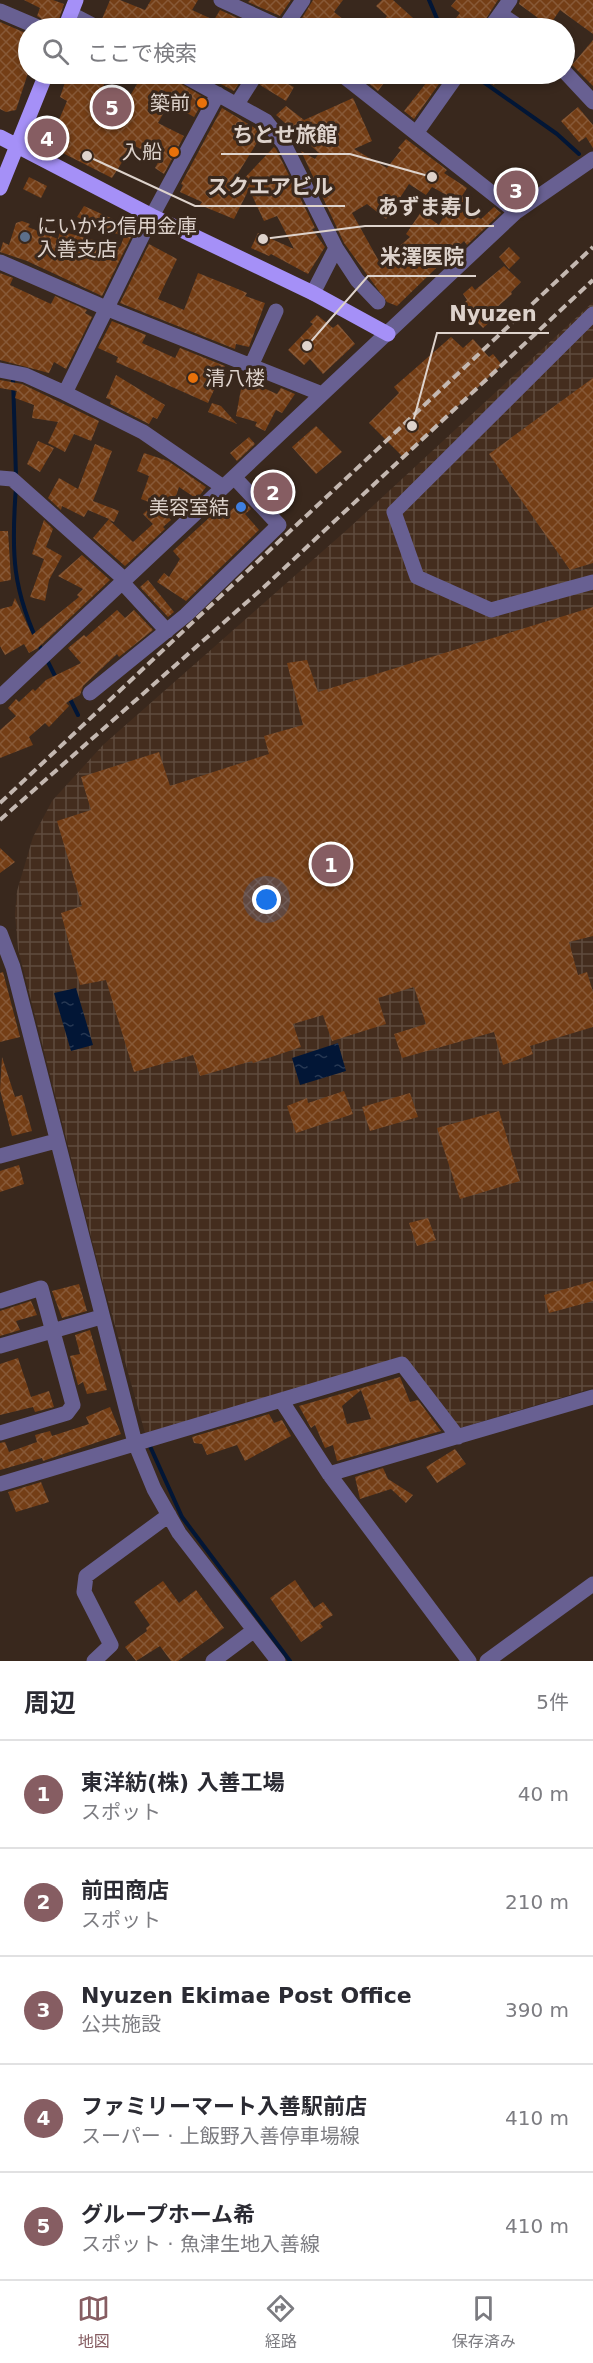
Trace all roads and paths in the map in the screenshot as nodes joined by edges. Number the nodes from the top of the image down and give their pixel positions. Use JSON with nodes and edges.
{"nodes":[{"id":1,"x":221,"y":0,"type":"edge"},
{"id":2,"x":303,"y":0,"type":"edge"},
{"id":3,"x":510,"y":0,"type":"edge"},
{"id":4,"x":73,"y":7,"type":"edge"},
{"id":5,"x":0,"y":11,"type":"edge"},
{"id":6,"x":500,"y":14,"type":"junction"},
{"id":7,"x":86,"y":18,"type":"edge"},
{"id":8,"x":261,"y":18,"type":"edge"},
{"id":9,"x":290,"y":18,"type":"edge"},
{"id":10,"x":497,"y":18,"type":"edge"},
{"id":11,"x":506,"y":18,"type":"edge"},
{"id":12,"x":18,"y":19,"type":"edge"},
{"id":13,"x":575,"y":83,"type":"edge"},
{"id":14,"x":42,"y":84,"type":"edge"},
{"id":15,"x":199,"y":84,"type":"edge"},
{"id":16,"x":250,"y":84,"type":"edge"},
{"id":17,"x":354,"y":84,"type":"edge"},
{"id":18,"x":451,"y":84,"type":"edge"},
{"id":19,"x":218,"y":94,"type":"junction"},
{"id":20,"x":593,"y":102,"type":"edge"},
{"id":21,"x":237,"y":104,"type":"junction"},
{"id":22,"x":417,"y":132,"type":"junction"},
{"id":23,"x":0,"y":137,"type":"edge"},
{"id":24,"x":17,"y":146,"type":"junction"},
{"id":25,"x":593,"y":159,"type":"edge"},
{"id":26,"x":0,"y":188,"type":"edge"},
{"id":27,"x":516,"y":212,"type":"junction"},
{"id":28,"x":152,"y":216,"type":"junction"},
{"id":29,"x":336,"y":248,"type":"junction"},
{"id":30,"x":0,"y":262,"type":"edge"},
{"id":31,"x":313,"y":292,"type":"junction"},
{"id":32,"x":378,"y":302,"type":"dead end"},
{"id":33,"x":108,"y":309,"type":"junction"},
{"id":34,"x":276,"y":311,"type":"dead end"},
{"id":35,"x":593,"y":314,"type":"edge"},
{"id":36,"x":388,"y":334,"type":"junction"},
{"id":37,"x":251,"y":366,"type":"junction"},
{"id":38,"x":0,"y":370,"type":"edge"},
{"id":39,"x":65,"y":393,"type":"junction"},
{"id":40,"x":322,"y":394,"type":"junction"},
{"id":41,"x":0,"y":478,"type":"edge"},
{"id":42,"x":228,"y":482,"type":"junction"},
{"id":43,"x":123,"y":580,"type":"junction"},
{"id":44,"x":593,"y":582,"type":"edge"},
{"id":45,"x":167,"y":631,"type":"junction"},
{"id":46,"x":90,"y":693,"type":"dead end"},
{"id":47,"x":0,"y":697,"type":"edge"},
{"id":48,"x":0,"y":933,"type":"edge"},
{"id":49,"x":56,"y":1141,"type":"junction"},
{"id":50,"x":0,"y":1156,"type":"edge"},
{"id":51,"x":0,"y":1301,"type":"edge"},
{"id":52,"x":101,"y":1317,"type":"junction"},
{"id":53,"x":53,"y":1331,"type":"junction"},
{"id":54,"x":0,"y":1346,"type":"edge"},
{"id":55,"x":593,"y":1397,"type":"edge"},
{"id":56,"x":281,"y":1400,"type":"junction"},
{"id":57,"x":0,"y":1433,"type":"edge"},
{"id":58,"x":458,"y":1437,"type":"junction"},
{"id":59,"x":135,"y":1443,"type":"junction"},
{"id":60,"x":330,"y":1474,"type":"junction"},
{"id":61,"x":0,"y":1484,"type":"edge"},
{"id":62,"x":169,"y":1515,"type":"junction"},
{"id":63,"x":593,"y":1584,"type":"edge"},
{"id":64,"x":253,"y":1631,"type":"junction"},
{"id":65,"x":94,"y":1661,"type":"edge"},
{"id":66,"x":213,"y":1661,"type":"edge"},
{"id":67,"x":278,"y":1661,"type":"edge"},
{"id":68,"x":469,"y":1661,"type":"edge"},
{"id":69,"x":488,"y":1661,"type":"edge"}],
"edges":[{"from":1,"to":8,"type":"street"},
{"from":2,"to":9,"type":"street"},
{"from":3,"to":6,"type":"street"},
{"from":4,"to":7,"type":"street"},
{"from":5,"to":12,"type":"street"},
{"from":6,"to":10,"type":"street"},
{"from":6,"to":11,"type":"street"},
{"from":13,"to":20,"type":"street"},
{"from":14,"to":24,"type":"main road"},
{"from":15,"to":19,"type":"street"},
{"from":16,"to":21,"type":"street"},
{"from":17,"to":22,"type":"street"},
{"from":18,"to":22,"type":"street"},
{"from":19,"to":21,"type":"street"},
{"from":19,"to":28,"type":"street"},
{"from":21,"to":29,"type":"street"},
{"from":22,"to":27,"type":"street"},
{"from":23,"to":24,"type":"main road"},
{"from":24,"to":26,"type":"main road"},
{"from":24,"to":28,"type":"main road"},
{"from":25,"to":27,"type":"street"},
{"from":27,"to":36,"type":"street"},
{"from":28,"to":31,"type":"main road"},
{"from":28,"to":33,"type":"street"},
{"from":29,"to":31,"type":"street"},
{"from":29,"to":32,"type":"street"},
{"from":30,"to":33,"type":"street"},
{"from":31,"to":36,"type":"main road"},
{"from":33,"to":37,"type":"street"},
{"from":33,"to":39,"type":"street"},
{"from":34,"to":37,"type":"street"},
{"from":35,"to":44,"type":"street"},
{"from":36,"to":40,"type":"street"},
{"from":37,"to":40,"type":"street"},
{"from":38,"to":39,"type":"street"},
{"from":39,"to":42,"type":"street"},
{"from":40,"to":42,"type":"street"},
{"from":41,"to":43,"type":"street"},
{"from":42,"to":43,"type":"street"},
{"from":42,"to":45,"type":"street"},
{"from":43,"to":45,"type":"street"},
{"from":43,"to":47,"type":"street"},
{"from":45,"to":46,"type":"street"},
{"from":48,"to":49,"type":"street"},
{"from":49,"to":50,"type":"street"},
{"from":49,"to":52,"type":"street"},
{"from":51,"to":53,"type":"street"},
{"from":52,"to":53,"type":"street"},
{"from":52,"to":59,"type":"street"},
{"from":53,"to":54,"type":"street"},
{"from":53,"to":57,"type":"street"},
{"from":55,"to":58,"type":"street"},
{"from":56,"to":58,"type":"street"},
{"from":56,"to":59,"type":"street"},
{"from":56,"to":60,"type":"street"},
{"from":58,"to":60,"type":"street"},
{"from":59,"to":61,"type":"street"},
{"from":59,"to":62,"type":"street"},
{"from":60,"to":68,"type":"street"},
{"from":62,"to":64,"type":"street"},
{"from":62,"to":65,"type":"street"},
{"from":63,"to":69,"type":"street"},
{"from":64,"to":66,"type":"street"},
{"from":64,"to":67,"type":"street"}]}
